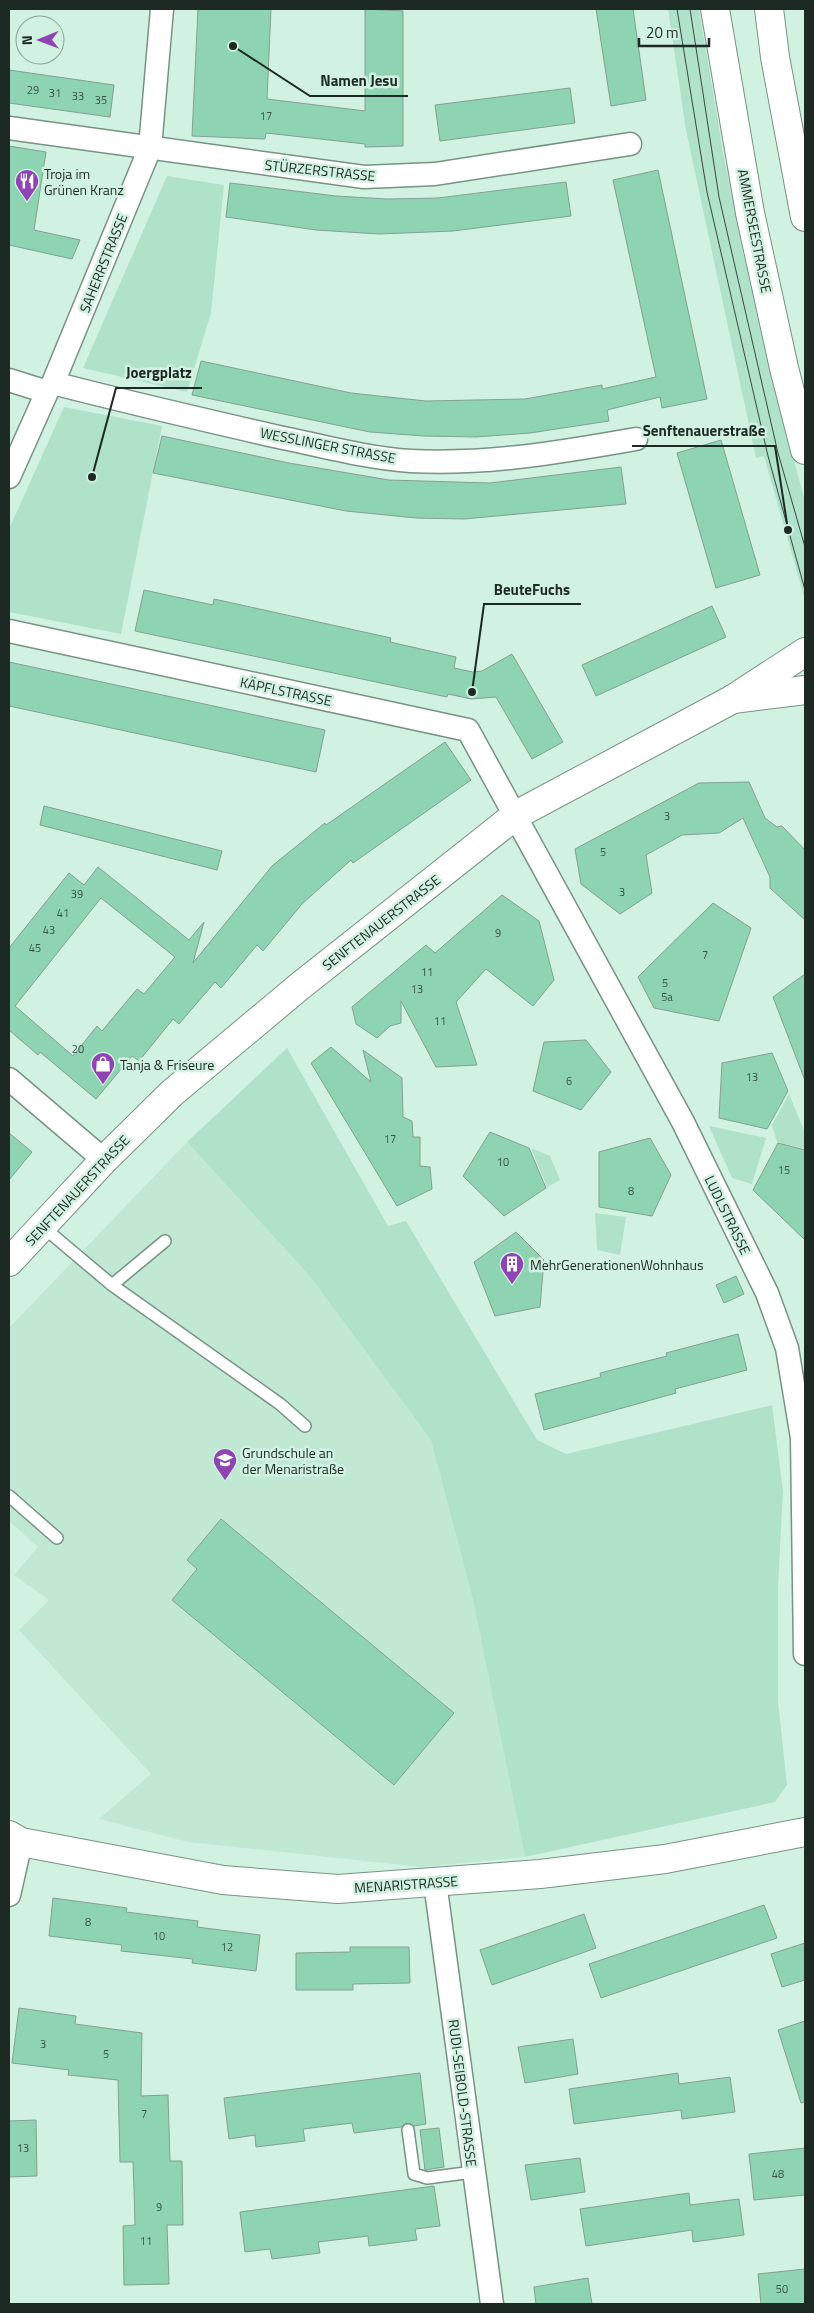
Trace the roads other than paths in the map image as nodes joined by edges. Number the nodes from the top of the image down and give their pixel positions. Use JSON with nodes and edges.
{"nodes":[{"id":1,"x":162,"y":9,"type":"edge"},
{"id":2,"x":715,"y":9,"type":"edge"},
{"id":3,"x":768,"y":9,"type":"edge"},
{"id":4,"x":9,"y":128,"type":"edge"},
{"id":5,"x":630,"y":144,"type":"dead end"},
{"id":6,"x":150,"y":148,"type":"junction"},
{"id":7,"x":805,"y":217,"type":"edge"},
{"id":8,"x":9,"y":380,"type":"edge"},
{"id":9,"x":50,"y":388,"type":"junction"},
{"id":10,"x":636,"y":438,"type":"dead end"},
{"id":11,"x":805,"y":450,"type":"edge"},
{"id":12,"x":9,"y":477,"type":"edge"},
{"id":13,"x":9,"y":631,"type":"edge"},
{"id":14,"x":805,"y":652,"type":"edge"},
{"id":15,"x":805,"y":690,"type":"edge"},
{"id":16,"x":733,"y":699,"type":"junction"},
{"id":17,"x":516,"y":815,"type":"junction"},
{"id":18,"x":9,"y":1079,"type":"edge"},
{"id":19,"x":104,"y":1160,"type":"junction"},
{"id":20,"x":42,"y":1226,"type":"junction"},
{"id":21,"x":165,"y":1241,"type":"dead end"},
{"id":22,"x":9,"y":1262,"type":"edge"},
{"id":23,"x":112,"y":1284,"type":"junction"},
{"id":24,"x":306,"y":1426,"type":"dead end"},
{"id":25,"x":9,"y":1496,"type":"edge"},
{"id":26,"x":57,"y":1538,"type":"dead end"},
{"id":27,"x":805,"y":1654,"type":"edge"},
{"id":28,"x":805,"y":1832,"type":"edge"},
{"id":29,"x":15,"y":1839,"type":"edge"},
{"id":30,"x":435,"y":1882,"type":"junction"},
{"id":31,"x":9,"y":1895,"type":"edge"},
{"id":32,"x":408,"y":2130,"type":"dead end"},
{"id":33,"x":473,"y":2172,"type":"junction"},
{"id":34,"x":492,"y":2304,"type":"edge"}],
"edges":[{"from":1,"to":6,"type":"street","name":"SAHERRSTRASSE"},
{"from":2,"to":11,"type":"main road","name":"AMMERSEESTRASSE"},
{"from":3,"to":7,"type":"main road"},
{"from":4,"to":6,"type":"street","name":"STÜRZERSTRASSE"},
{"from":5,"to":6,"type":"street","name":"STÜRZERSTRASSE"},
{"from":6,"to":9,"type":"street","name":"SAHERRSTRASSE"},
{"from":8,"to":9,"type":"street","name":"WESSLINGER STRASSE"},
{"from":9,"to":10,"type":"street","name":"WESSLINGER STRASSE"},
{"from":9,"to":12,"type":"street","name":"SAHERRSTRASSE"},
{"from":13,"to":17,"type":"street","name":"KÄPFLSTRASSE"},
{"from":14,"to":16,"type":"main road","name":"SENFTENAUERSTRASSE"},
{"from":15,"to":16,"type":"main road"},
{"from":16,"to":17,"type":"main road","name":"SENFTENAUERSTRASSE"},
{"from":17,"to":19,"type":"main road","name":"SENFTENAUERSTRASSE"},
{"from":17,"to":27,"type":"street","name":"LUDLSTRASSE"},
{"from":18,"to":19,"type":"street"},
{"from":19,"to":20,"type":"main road","name":"SENFTENAUERSTRASSE"},
{"from":20,"to":22,"type":"main road","name":"SENFTENAUERSTRASSE"},
{"from":20,"to":23,"type":"lane"},
{"from":21,"to":23,"type":"lane"},
{"from":23,"to":24,"type":"lane"},
{"from":25,"to":26,"type":"lane"},
{"from":28,"to":30,"type":"main road","name":"MENARISTRASSE"},
{"from":29,"to":30,"type":"main road","name":"MENARISTRASSE"},
{"from":29,"to":31,"type":"street"},
{"from":30,"to":33,"type":"street","name":"RUDI-SEIBOLD-STRASSE"},
{"from":32,"to":33,"type":"lane"},
{"from":33,"to":34,"type":"street","name":"RUDI-SEIBOLD-STRASSE"}]}
